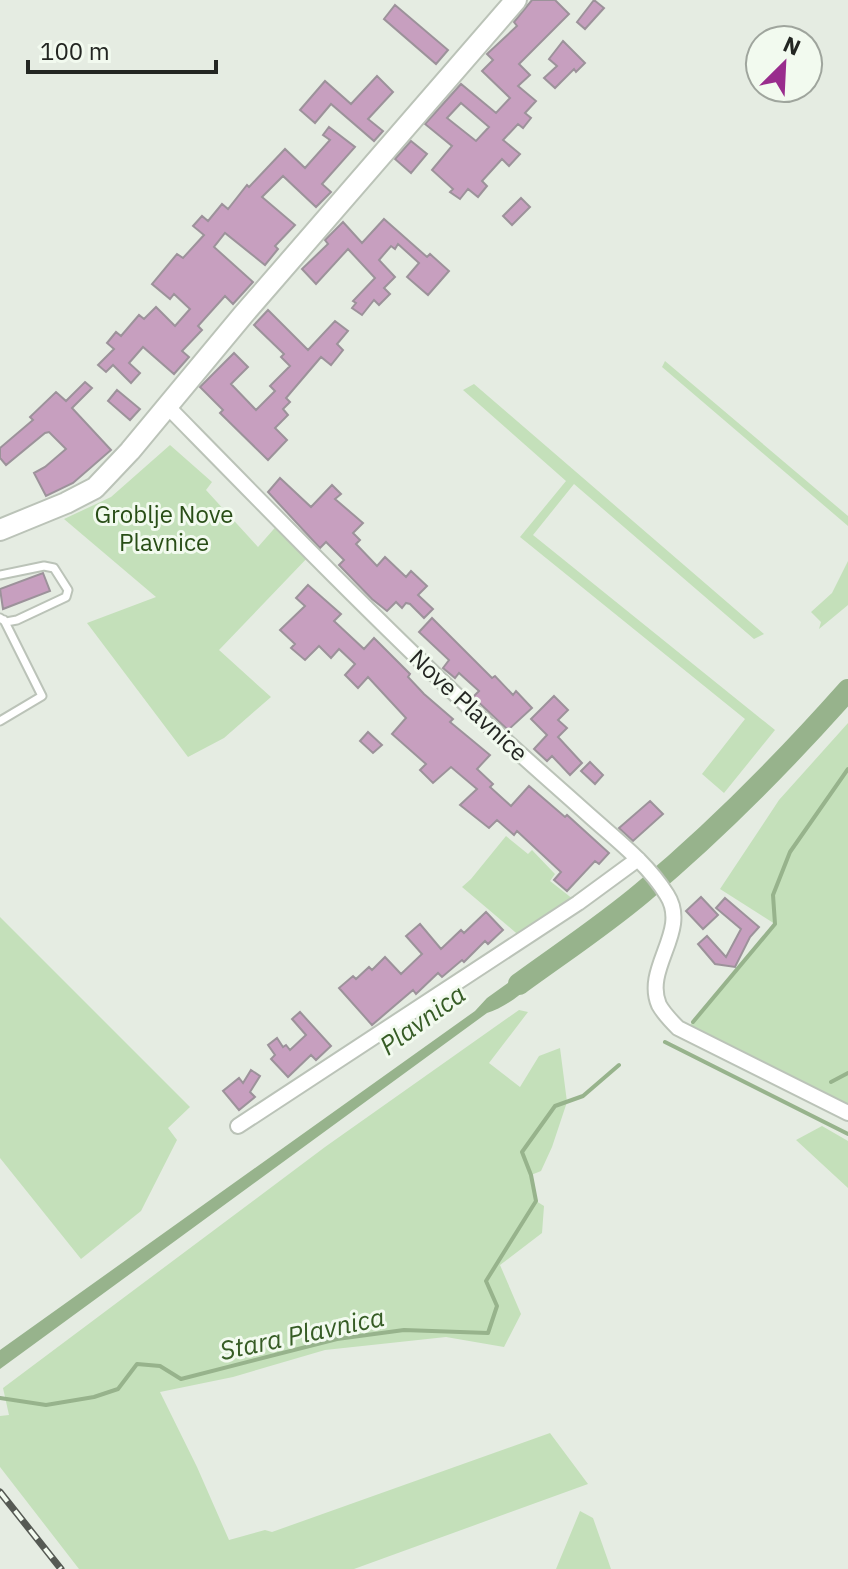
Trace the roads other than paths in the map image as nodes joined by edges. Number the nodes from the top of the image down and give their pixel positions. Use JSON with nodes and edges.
{"nodes":[{"id":1,"x":516,"y":0,"type":"edge"},
{"id":2,"x":166,"y":405,"type":"junction"},
{"id":3,"x":0,"y":530,"type":"edge"},
{"id":4,"x":0,"y":575,"type":"edge"},
{"id":5,"x":2,"y":619,"type":"edge"},
{"id":6,"x":0,"y":721,"type":"edge"},
{"id":7,"x":642,"y":864,"type":"junction"},
{"id":8,"x":848,"y":1113,"type":"edge"},
{"id":9,"x":238,"y":1126,"type":"dead end"}],
"edges":[{"from":1,"to":2,"type":"street"},
{"from":2,"to":3,"type":"street"},
{"from":2,"to":7,"type":"street","name":"Nove Plavnice"},
{"from":4,"to":5,"type":"lane"},
{"from":5,"to":6,"type":"lane"},
{"from":7,"to":8,"type":"street","name":"Nove Plavnice"},
{"from":7,"to":9,"type":"street"}]}
